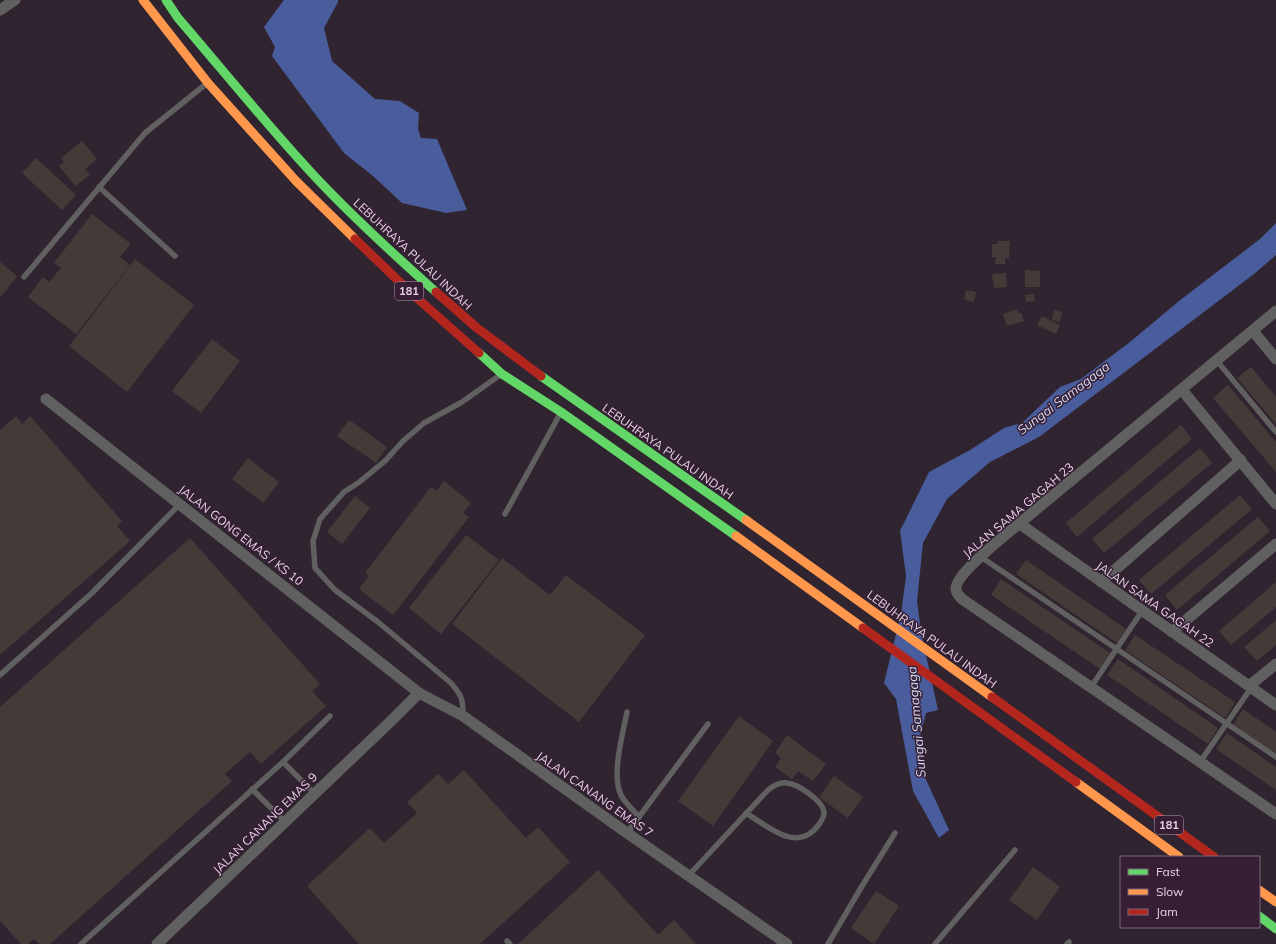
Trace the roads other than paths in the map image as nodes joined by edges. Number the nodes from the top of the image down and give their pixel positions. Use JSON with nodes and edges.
{"nodes":[{"id":1,"x":15,"y":0,"type":"edge"},
{"id":2,"x":143,"y":0,"type":"edge"},
{"id":3,"x":166,"y":0,"type":"edge"},
{"id":4,"x":0,"y":10,"type":"edge"},
{"id":5,"x":208,"y":82,"type":"junction"},
{"id":6,"x":99,"y":187,"type":"junction"},
{"id":7,"x":176,"y":256,"type":"dead end"},
{"id":8,"x":24,"y":277,"type":"dead end"},
{"id":9,"x":1276,"y":311,"type":"edge"},
{"id":10,"x":1252,"y":331,"type":"junction"},
{"id":11,"x":1276,"y":359,"type":"edge"},
{"id":12,"x":1217,"y":361,"type":"junction"},
{"id":13,"x":502,"y":374,"type":"junction"},
{"id":14,"x":1182,"y":390,"type":"junction"},
{"id":15,"x":46,"y":399,"type":"dead end"},
{"id":16,"x":561,"y":412,"type":"junction"},
{"id":17,"x":1276,"y":432,"type":"edge"},
{"id":18,"x":1241,"y":460,"type":"junction"},
{"id":19,"x":180,"y":504,"type":"junction"},
{"id":20,"x":1276,"y":504,"type":"edge"},
{"id":21,"x":505,"y":514,"type":"dead end"},
{"id":22,"x":1020,"y":524,"type":"junction"},
{"id":23,"x":1276,"y":544,"type":"edge"},
{"id":24,"x":981,"y":557,"type":"junction"},
{"id":25,"x":1101,"y":582,"type":"junction"},
{"id":26,"x":1142,"y":611,"type":"junction"},
{"id":27,"x":1172,"y":632,"type":"junction"},
{"id":28,"x":1117,"y":649,"type":"junction"},
{"id":29,"x":1276,"y":664,"type":"edge"},
{"id":30,"x":0,"y":674,"type":"edge"},
{"id":31,"x":1250,"y":687,"type":"junction"},
{"id":32,"x":1091,"y":688,"type":"junction"},
{"id":33,"x":420,"y":692,"type":"junction"},
{"id":34,"x":1276,"y":705,"type":"edge"},
{"id":35,"x":627,"y":712,"type":"dead end"},
{"id":36,"x":330,"y":716,"type":"dead end"},
{"id":37,"x":463,"y":716,"type":"junction"},
{"id":38,"x":708,"y":724,"type":"dead end"},
{"id":39,"x":1227,"y":724,"type":"junction"},
{"id":40,"x":1276,"y":757,"type":"edge"},
{"id":41,"x":283,"y":762,"type":"junction"},
{"id":42,"x":1200,"y":762,"type":"junction"},
{"id":43,"x":252,"y":789,"type":"junction"},
{"id":44,"x":315,"y":794,"type":"junction"},
{"id":45,"x":746,"y":813,"type":"junction"},
{"id":46,"x":1276,"y":814,"type":"edge"},
{"id":47,"x":639,"y":817,"type":"junction"},
{"id":48,"x":285,"y":822,"type":"junction"},
{"id":49,"x":627,"y":833,"type":"junction"},
{"id":50,"x":895,"y":833,"type":"dead end"},
{"id":51,"x":1015,"y":850,"type":"dead end"},
{"id":52,"x":1178,"y":856,"type":"edge"},
{"id":53,"x":1213,"y":856,"type":"edge"},
{"id":54,"x":689,"y":875,"type":"junction"},
{"id":55,"x":1260,"y":889,"type":"edge"},
{"id":56,"x":1260,"y":890,"type":"edge"},
{"id":57,"x":1276,"y":896,"type":"edge"},
{"id":58,"x":1276,"y":902,"type":"edge"},
{"id":59,"x":1260,"y":917,"type":"edge"},
{"id":60,"x":1276,"y":929,"type":"edge"},
{"id":61,"x":81,"y":944,"type":"edge"},
{"id":62,"x":156,"y":944,"type":"edge"},
{"id":63,"x":787,"y":944,"type":"edge"},
{"id":64,"x":828,"y":944,"type":"edge"},
{"id":65,"x":935,"y":944,"type":"edge"}],
"edges":[{"from":1,"to":4,"type":"street"},
{"from":2,"to":5,"type":"main road","number":"181"},
{"from":3,"to":53,"type":"main road","name":"LEBUHRAYA PULAU INDAH","number":"181"},
{"from":5,"to":6,"type":"lane"},
{"from":5,"to":13,"type":"main road","number":"181"},
{"from":6,"to":7,"type":"lane"},
{"from":6,"to":8,"type":"lane"},
{"from":9,"to":10,"type":"street","name":"JALAN SAMA GAGAH 23"},
{"from":10,"to":11,"type":"street"},
{"from":10,"to":12,"type":"street","name":"JALAN SAMA GAGAH 23"},
{"from":12,"to":14,"type":"street","name":"JALAN SAMA GAGAH 23"},
{"from":12,"to":17,"type":"lane"},
{"from":13,"to":16,"type":"main road","number":"181"},
{"from":13,"to":37,"type":"lane"},
{"from":14,"to":18,"type":"street"},
{"from":14,"to":22,"type":"street","name":"JALAN SAMA GAGAH 23"},
{"from":15,"to":19,"type":"street","name":"JALAN GONG EMAS / KS 10"},
{"from":16,"to":21,"type":"lane"},
{"from":16,"to":52,"type":"main road","number":"181"},
{"from":18,"to":20,"type":"street"},
{"from":18,"to":25,"type":"street"},
{"from":19,"to":30,"type":"lane"},
{"from":19,"to":33,"type":"street","name":"JALAN GONG EMAS / KS 10"},
{"from":22,"to":24,"type":"street","name":"JALAN SAMA GAGAH 23"},
{"from":22,"to":25,"type":"street","name":"JALAN SAMA GAGAH 22"},
{"from":23,"to":27,"type":"street"},
{"from":24,"to":28,"type":"lane"},
{"from":24,"to":32,"type":"street","name":"JALAN SAMA GAGAH 23"},
{"from":25,"to":26,"type":"street","name":"JALAN SAMA GAGAH 22"},
{"from":26,"to":27,"type":"street","name":"JALAN SAMA GAGAH 22"},
{"from":26,"to":28,"type":"lane"},
{"from":27,"to":31,"type":"street","name":"JALAN SAMA GAGAH 22"},
{"from":28,"to":32,"type":"lane"},
{"from":28,"to":39,"type":"lane"},
{"from":29,"to":31,"type":"street"},
{"from":31,"to":34,"type":"street","name":"JALAN SAMA GAGAH 22"},
{"from":31,"to":39,"type":"lane"},
{"from":32,"to":42,"type":"street","name":"JALAN SAMA GAGAH 23"},
{"from":33,"to":37,"type":"street","name":"JALAN CANANG EMAS 7"},
{"from":33,"to":44,"type":"street","name":"JALAN CANANG EMAS 9"},
{"from":35,"to":47,"type":"lane"},
{"from":36,"to":41,"type":"lane"},
{"from":37,"to":49,"type":"street","name":"JALAN CANANG EMAS 7"},
{"from":38,"to":47,"type":"lane"},
{"from":39,"to":40,"type":"lane"},
{"from":39,"to":42,"type":"lane"},
{"from":41,"to":43,"type":"lane"},
{"from":41,"to":44,"type":"lane"},
{"from":42,"to":46,"type":"street","name":"JALAN SAMA GAGAH 23"},
{"from":43,"to":48,"type":"lane"},
{"from":43,"to":61,"type":"lane"},
{"from":44,"to":48,"type":"street","name":"JALAN CANANG EMAS 9"},
{"from":45,"to":45,"type":"lane"},
{"from":45,"to":54,"type":"lane"},
{"from":47,"to":49,"type":"lane"},
{"from":48,"to":62,"type":"street","name":"JALAN CANANG EMAS 9"},
{"from":49,"to":54,"type":"street","name":"JALAN CANANG EMAS 7"},
{"from":50,"to":64,"type":"lane"},
{"from":51,"to":65,"type":"lane"},
{"from":54,"to":63,"type":"street","name":"JALAN CANANG EMAS 7"},
{"from":55,"to":57,"type":"main road"},
{"from":56,"to":58,"type":"main road"},
{"from":59,"to":60,"type":"main road"}]}
